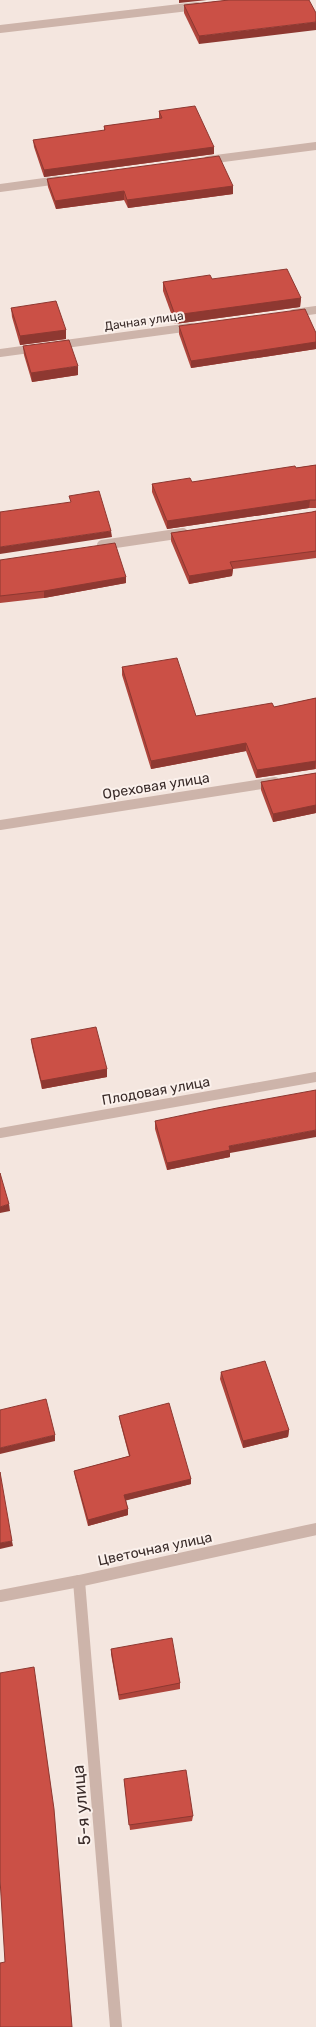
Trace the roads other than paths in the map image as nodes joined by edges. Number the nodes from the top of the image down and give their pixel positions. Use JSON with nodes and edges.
{"nodes":[{"id":1,"x":206,"y":5,"type":"edge"},
{"id":2,"x":0,"y":29,"type":"edge"},
{"id":3,"x":316,"y":146,"type":"edge"},
{"id":4,"x":198,"y":162,"type":"edge"},
{"id":5,"x":63,"y":180,"type":"edge"},
{"id":6,"x":0,"y":188,"type":"edge"},
{"id":7,"x":316,"y":310,"type":"edge"},
{"id":8,"x":284,"y":314,"type":"edge"},
{"id":9,"x":198,"y":326,"type":"edge"},
{"id":10,"x":0,"y":353,"type":"edge"},
{"id":11,"x":190,"y":532,"type":"edge"},
{"id":12,"x":95,"y":546,"type":"edge"},
{"id":13,"x":284,"y":780,"type":"edge"},
{"id":14,"x":0,"y":825,"type":"edge"},
{"id":15,"x":316,"y":1077,"type":"edge"},
{"id":16,"x":0,"y":1133,"type":"edge"},
{"id":17,"x":316,"y":1529,"type":"edge"},
{"id":18,"x":79,"y":1581,"type":"junction"},
{"id":19,"x":0,"y":1596,"type":"edge"},
{"id":20,"x":116,"y":2027,"type":"edge"}],
"edges":[{"from":1,"to":2,"type":"street"},
{"from":3,"to":4,"type":"street"},
{"from":5,"to":6,"type":"street"},
{"from":7,"to":8,"type":"street"},
{"from":9,"to":10,"type":"street","name":"Дачная улица"},
{"from":11,"to":12,"type":"street"},
{"from":13,"to":14,"type":"street","name":"Ореховая улица"},
{"from":15,"to":16,"type":"street","name":"Плодовая улица"},
{"from":17,"to":18,"type":"street","name":"Цветочная улица"},
{"from":18,"to":19,"type":"street","name":"Цветочная улица"},
{"from":18,"to":20,"type":"street","name":"5-я улица"}]}
